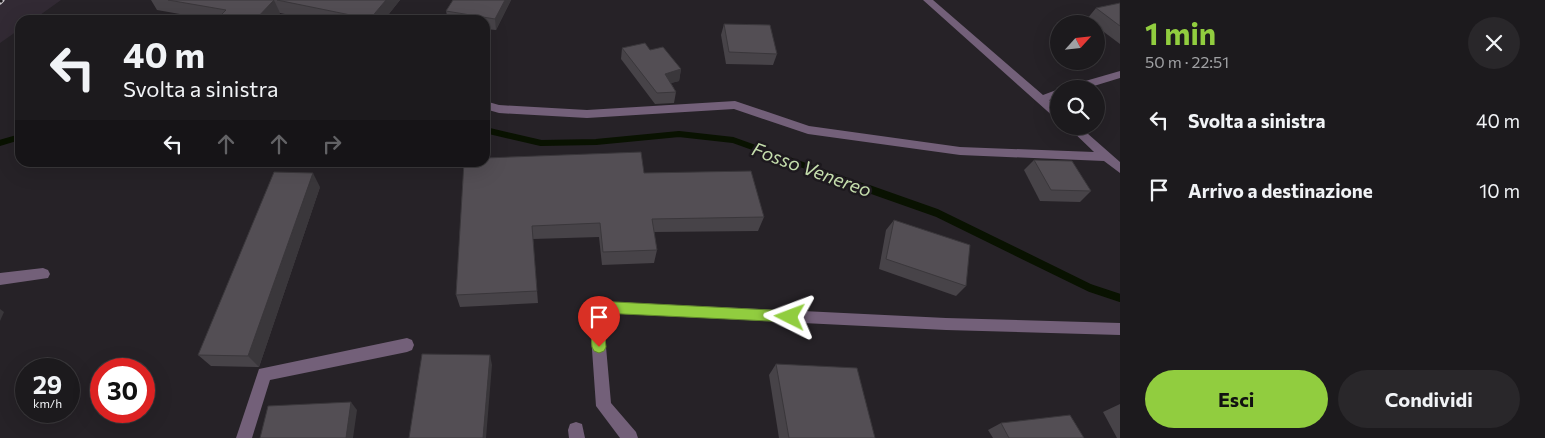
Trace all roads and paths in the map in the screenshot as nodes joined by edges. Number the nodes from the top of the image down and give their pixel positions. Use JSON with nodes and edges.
{"nodes":[{"id":1,"x":928,"y":0,"type":"edge"},
{"id":2,"x":1120,"y":74,"type":"edge"},
{"id":3,"x":1101,"y":80,"type":"edge"},
{"id":4,"x":1050,"y":96,"type":"edge"},
{"id":5,"x":1041,"y":99,"type":"junction"},
{"id":6,"x":490,"y":106,"type":"edge"},
{"id":7,"x":1050,"y":107,"type":"edge"},
{"id":8,"x":1082,"y":135,"type":"edge"},
{"id":9,"x":1106,"y":156,"type":"junction"},
{"id":10,"x":1120,"y":169,"type":"edge"},
{"id":11,"x":43,"y":274,"type":"dead end"},
{"id":12,"x":0,"y":280,"type":"edge"},
{"id":13,"x":1120,"y":329,"type":"edge"},
{"id":14,"x":407,"y":345,"type":"dead end"},
{"id":15,"x":244,"y":438,"type":"edge"},
{"id":16,"x":630,"y":438,"type":"edge"}],
"edges":[{"from":1,"to":5,"type":"street"},
{"from":2,"to":3,"type":"street"},
{"from":4,"to":5,"type":"street"},
{"from":5,"to":7,"type":"street"},
{"from":6,"to":9,"type":"street"},
{"from":8,"to":9,"type":"street"},
{"from":9,"to":10,"type":"street"},
{"from":11,"to":12,"type":"street"},
{"from":13,"to":16,"type":"street"},
{"from":14,"to":15,"type":"street"}]}
